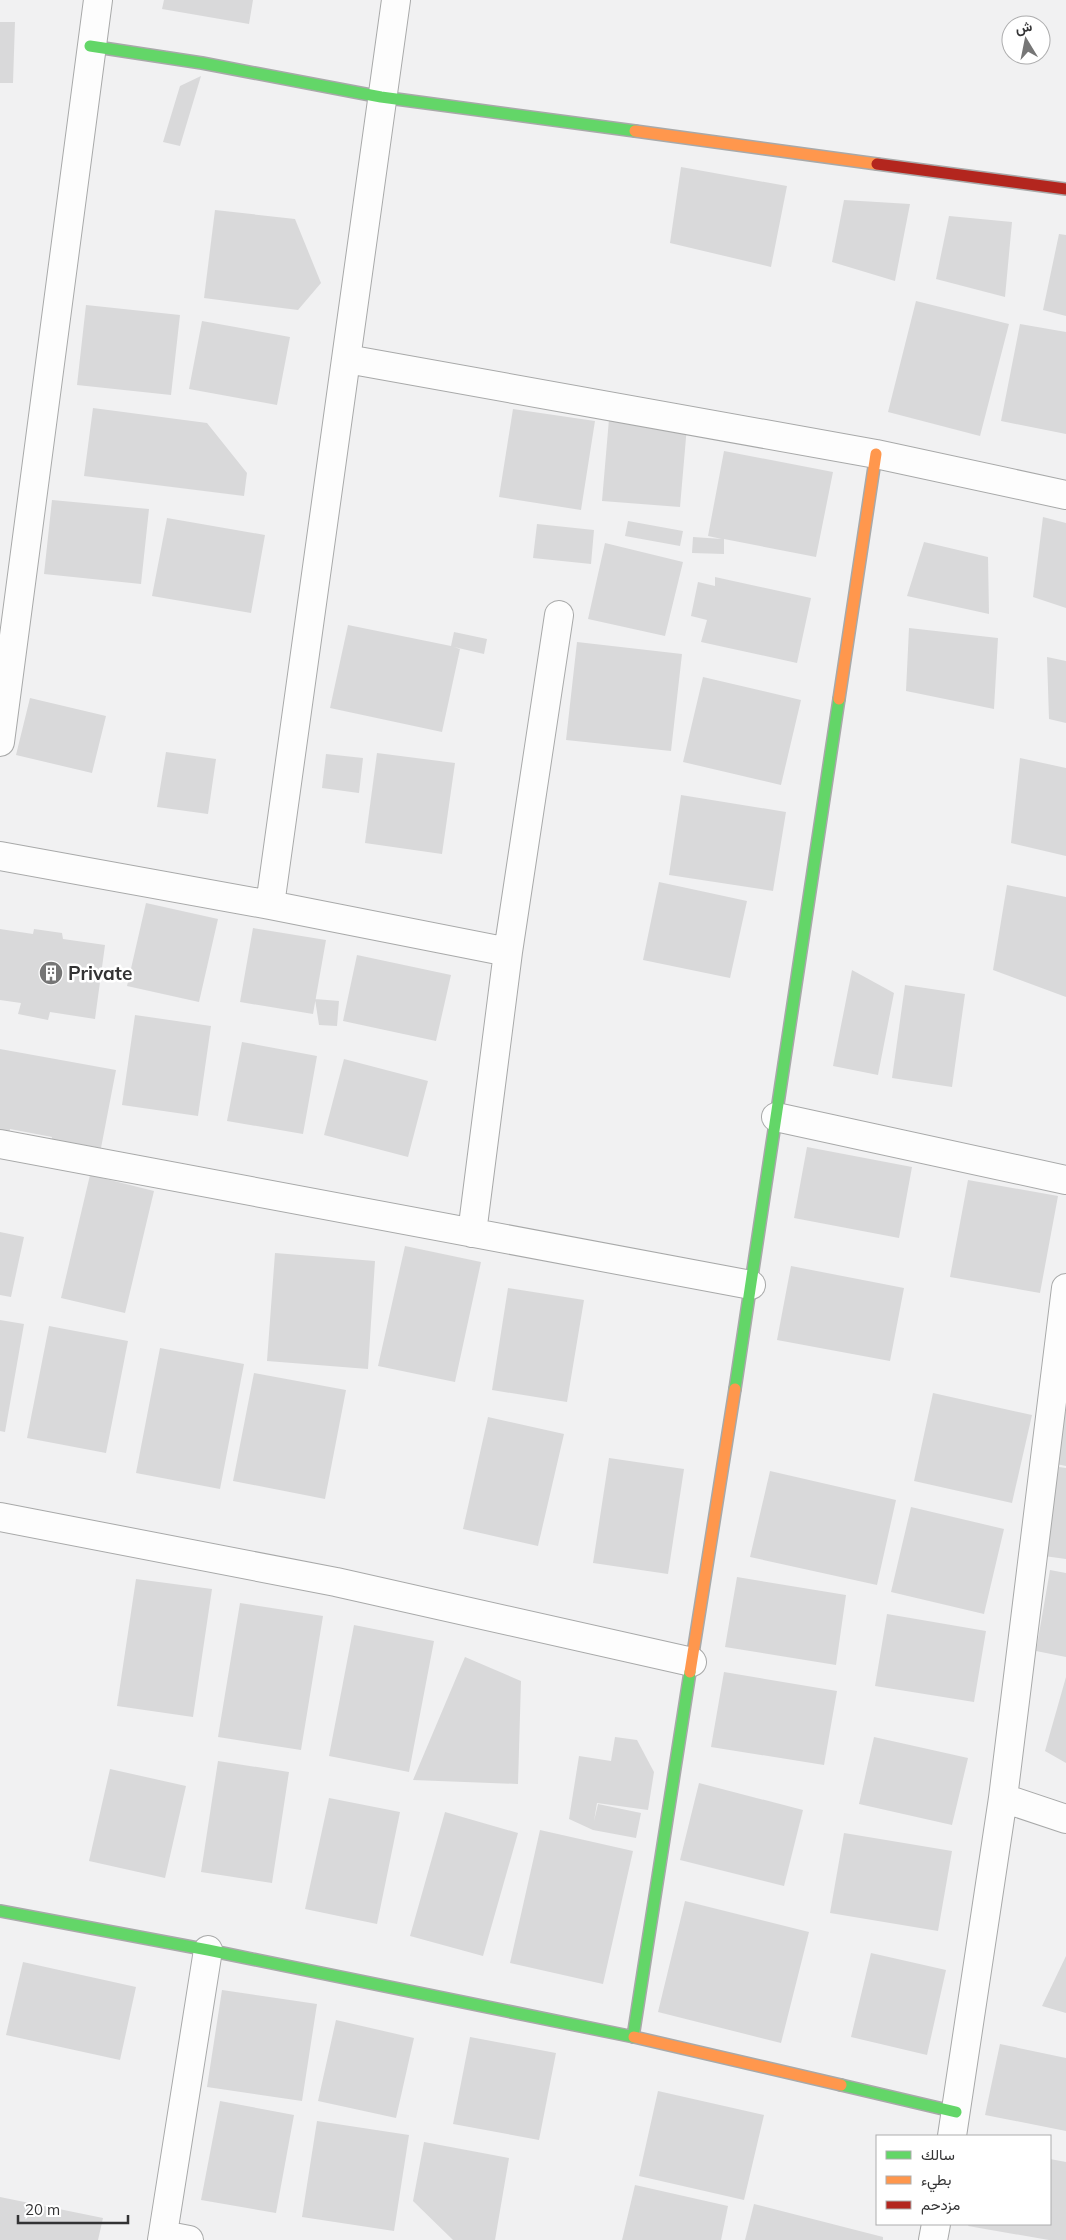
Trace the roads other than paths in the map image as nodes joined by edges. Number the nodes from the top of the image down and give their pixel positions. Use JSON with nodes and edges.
{"nodes":[{"id":1,"x":98,"y":0,"type":"edge"},
{"id":2,"x":396,"y":0,"type":"edge"},
{"id":3,"x":90,"y":46,"type":"junction"},
{"id":4,"x":381,"y":97,"type":"junction"},
{"id":5,"x":1066,"y":189,"type":"edge"},
{"id":6,"x":347,"y":359,"type":"junction"},
{"id":7,"x":876,"y":454,"type":"junction"},
{"id":8,"x":1066,"y":495,"type":"edge"},
{"id":9,"x":559,"y":615,"type":"dead end"},
{"id":10,"x":0,"y":742,"type":"edge"},
{"id":11,"x":0,"y":856,"type":"edge"},
{"id":12,"x":270,"y":906,"type":"junction"},
{"id":13,"x":508,"y":952,"type":"junction"},
{"id":14,"x":776,"y":1117,"type":"junction"},
{"id":15,"x":0,"y":1144,"type":"edge"},
{"id":16,"x":1066,"y":1180,"type":"edge"},
{"id":17,"x":472,"y":1233,"type":"junction"},
{"id":18,"x":751,"y":1285,"type":"junction"},
{"id":19,"x":1066,"y":1288,"type":"edge"},
{"id":20,"x":0,"y":1517,"type":"edge"},
{"id":21,"x":692,"y":1662,"type":"junction"},
{"id":22,"x":1003,"y":1798,"type":"junction"},
{"id":23,"x":1066,"y":1820,"type":"edge"},
{"id":24,"x":0,"y":1911,"type":"edge"},
{"id":25,"x":208,"y":1950,"type":"junction"},
{"id":26,"x":633,"y":2037,"type":"junction"},
{"id":27,"x":954,"y":2124,"type":"edge"},
{"id":28,"x":936,"y":2225,"type":"edge"},
{"id":29,"x":171,"y":2238,"type":"edge"},
{"id":30,"x":933,"y":2240,"type":"edge"}],
"edges":[{"from":1,"to":3,"type":"street"},
{"from":2,"to":4,"type":"street"},
{"from":3,"to":4,"type":"street"},
{"from":3,"to":10,"type":"street"},
{"from":4,"to":5,"type":"street"},
{"from":4,"to":6,"type":"street"},
{"from":6,"to":7,"type":"street"},
{"from":6,"to":12,"type":"street"},
{"from":7,"to":8,"type":"street"},
{"from":7,"to":14,"type":"street"},
{"from":9,"to":13,"type":"street"},
{"from":11,"to":12,"type":"street"},
{"from":12,"to":13,"type":"street"},
{"from":13,"to":17,"type":"street"},
{"from":14,"to":16,"type":"street"},
{"from":14,"to":18,"type":"street"},
{"from":15,"to":17,"type":"street"},
{"from":17,"to":18,"type":"street"},
{"from":18,"to":21,"type":"street"},
{"from":19,"to":22,"type":"street"},
{"from":20,"to":21,"type":"street"},
{"from":21,"to":26,"type":"street"},
{"from":22,"to":23,"type":"street"},
{"from":22,"to":27,"type":"street"},
{"from":24,"to":25,"type":"street"},
{"from":25,"to":26,"type":"street"},
{"from":25,"to":29,"type":"street"},
{"from":26,"to":27,"type":"street"},
{"from":28,"to":30,"type":"street"}]}
